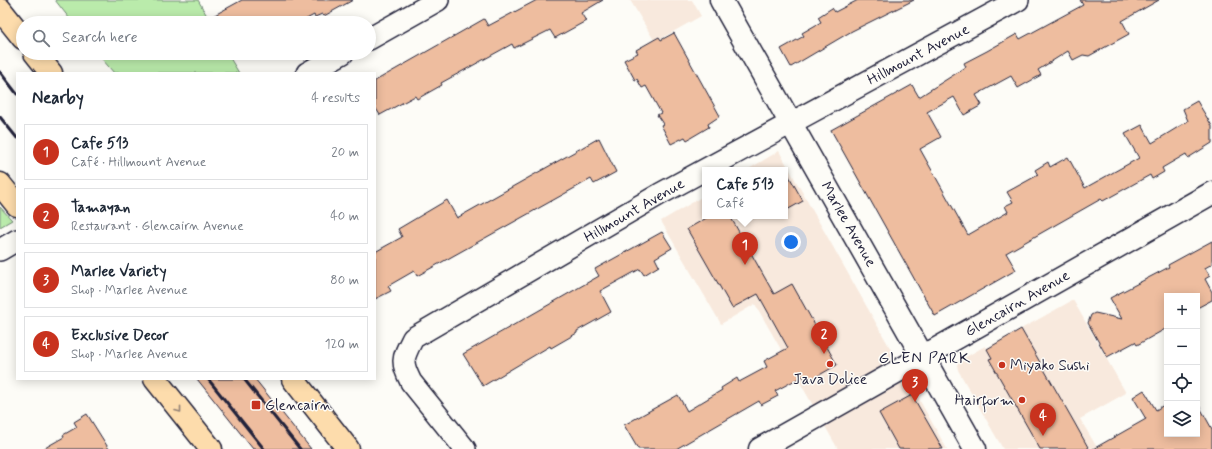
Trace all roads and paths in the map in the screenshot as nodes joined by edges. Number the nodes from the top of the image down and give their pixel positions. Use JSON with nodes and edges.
{"nodes":[{"id":1,"x":438,"y":0,"type":"edge"},
{"id":2,"x":721,"y":0,"type":"edge"},
{"id":3,"x":1018,"y":0,"type":"edge"},
{"id":4,"x":0,"y":9,"type":"edge"},
{"id":5,"x":16,"y":29,"type":"edge"},
{"id":6,"x":376,"y":35,"type":"edge"},
{"id":7,"x":41,"y":60,"type":"edge"},
{"id":8,"x":330,"y":60,"type":"edge"},
{"id":9,"x":50,"y":72,"type":"edge"},
{"id":10,"x":309,"y":72,"type":"edge"},
{"id":11,"x":790,"y":123,"type":"junction"},
{"id":12,"x":709,"y":167,"type":"edge"},
{"id":13,"x":702,"y":171,"type":"edge"},
{"id":14,"x":0,"y":184,"type":"edge"},
{"id":15,"x":1212,"y":193,"type":"edge"},
{"id":16,"x":16,"y":204,"type":"edge"},
{"id":17,"x":16,"y":241,"type":"edge"},
{"id":18,"x":0,"y":250,"type":"edge"},
{"id":19,"x":924,"y":357,"type":"junction"},
{"id":20,"x":156,"y":380,"type":"edge"},
{"id":21,"x":294,"y":380,"type":"edge"},
{"id":22,"x":211,"y":449,"type":"edge"},
{"id":23,"x":348,"y":449,"type":"edge"},
{"id":24,"x":465,"y":449,"type":"edge"},
{"id":25,"x":760,"y":449,"type":"edge"},
{"id":26,"x":975,"y":449,"type":"edge"}],
"edges":[{"from":1,"to":6,"type":"street"},
{"from":2,"to":11,"type":"street","name":"Marlee Avenue"},
{"from":3,"to":11,"type":"street","name":"Hillmount Avenue"},
{"from":4,"to":5,"type":"highway"},
{"from":7,"to":9,"type":"highway"},
{"from":8,"to":10,"type":"street"},
{"from":11,"to":12,"type":"street","name":"Hillmount Avenue"},
{"from":11,"to":19,"type":"street","name":"Marlee Avenue"},
{"from":13,"to":24,"type":"street","name":"Hillmount Avenue"},
{"from":14,"to":16,"type":"highway"},
{"from":15,"to":19,"type":"street","name":"Glencairn Avenue"},
{"from":17,"to":18,"type":"street"},
{"from":19,"to":25,"type":"street","name":"Glencairn Avenue"},
{"from":19,"to":26,"type":"street","name":"Marlee Avenue"},
{"from":20,"to":22,"type":"highway","one_way":true},
{"from":21,"to":23,"type":"highway"}]}
